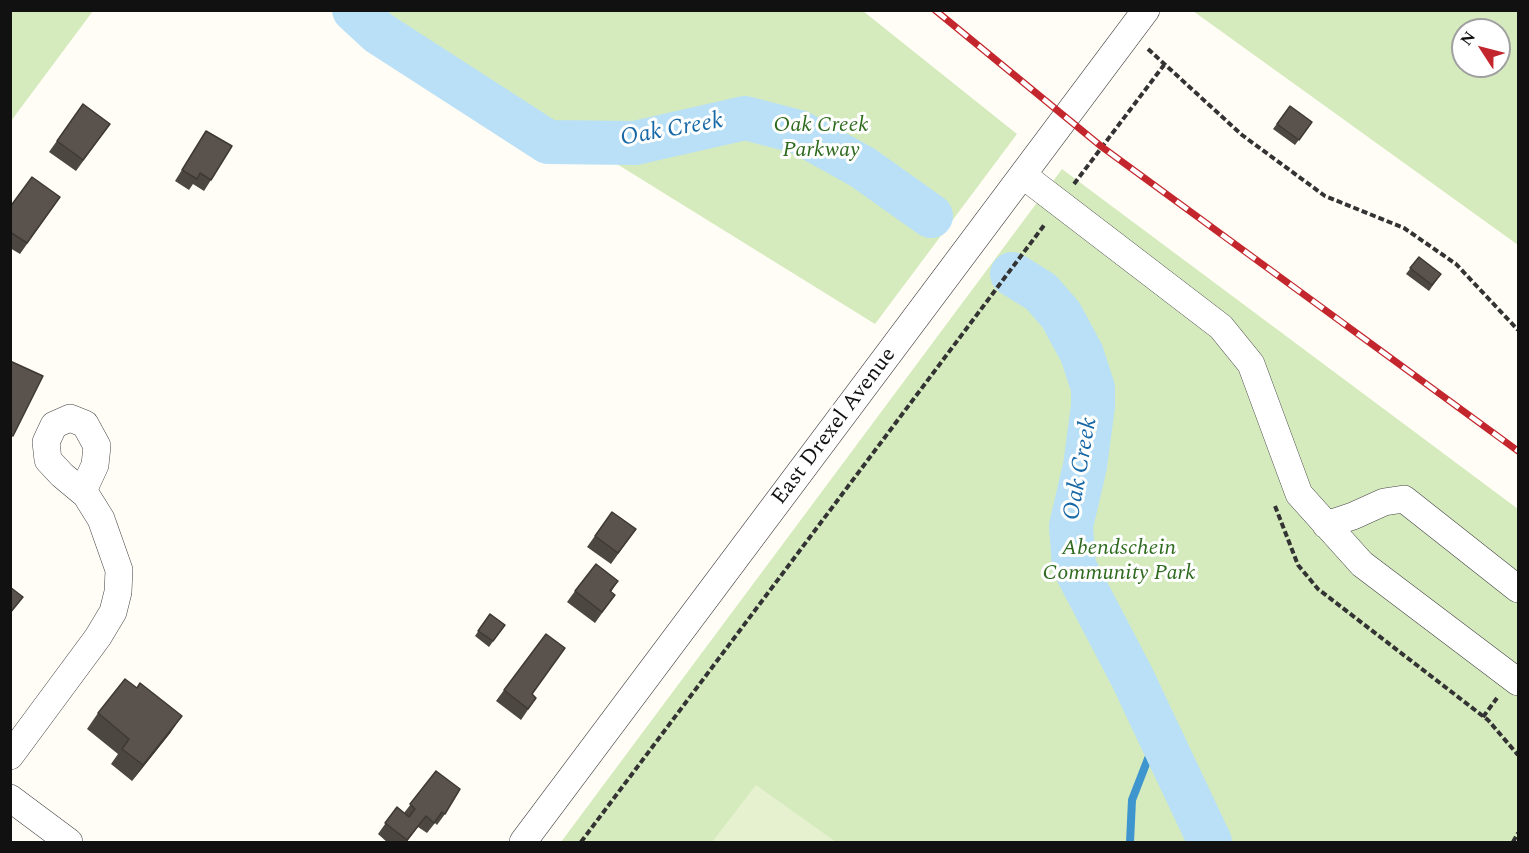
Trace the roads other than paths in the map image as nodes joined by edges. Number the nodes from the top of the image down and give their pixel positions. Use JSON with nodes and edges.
{"nodes":[{"id":1,"x":1146,"y":10,"type":"edge"},
{"id":2,"x":1024,"y":176,"type":"junction"},
{"id":3,"x":82,"y":491,"type":"dead end"},
{"id":4,"x":1326,"y":525,"type":"junction"},
{"id":5,"x":1518,"y":589,"type":"edge"},
{"id":6,"x":1518,"y":682,"type":"edge"},
{"id":7,"x":10,"y":756,"type":"edge"},
{"id":8,"x":10,"y":798,"type":"edge"},
{"id":9,"x":69,"y":843,"type":"edge"},
{"id":10,"x":523,"y":843,"type":"edge"}],
"edges":[{"from":1,"to":2,"type":"street","name":"East Drexel Avenue"},
{"from":2,"to":4,"type":"street"},
{"from":2,"to":10,"type":"street","name":"East Drexel Avenue"},
{"from":3,"to":7,"type":"street"},
{"from":4,"to":5,"type":"street"},
{"from":4,"to":6,"type":"street"},
{"from":8,"to":9,"type":"street"}]}
